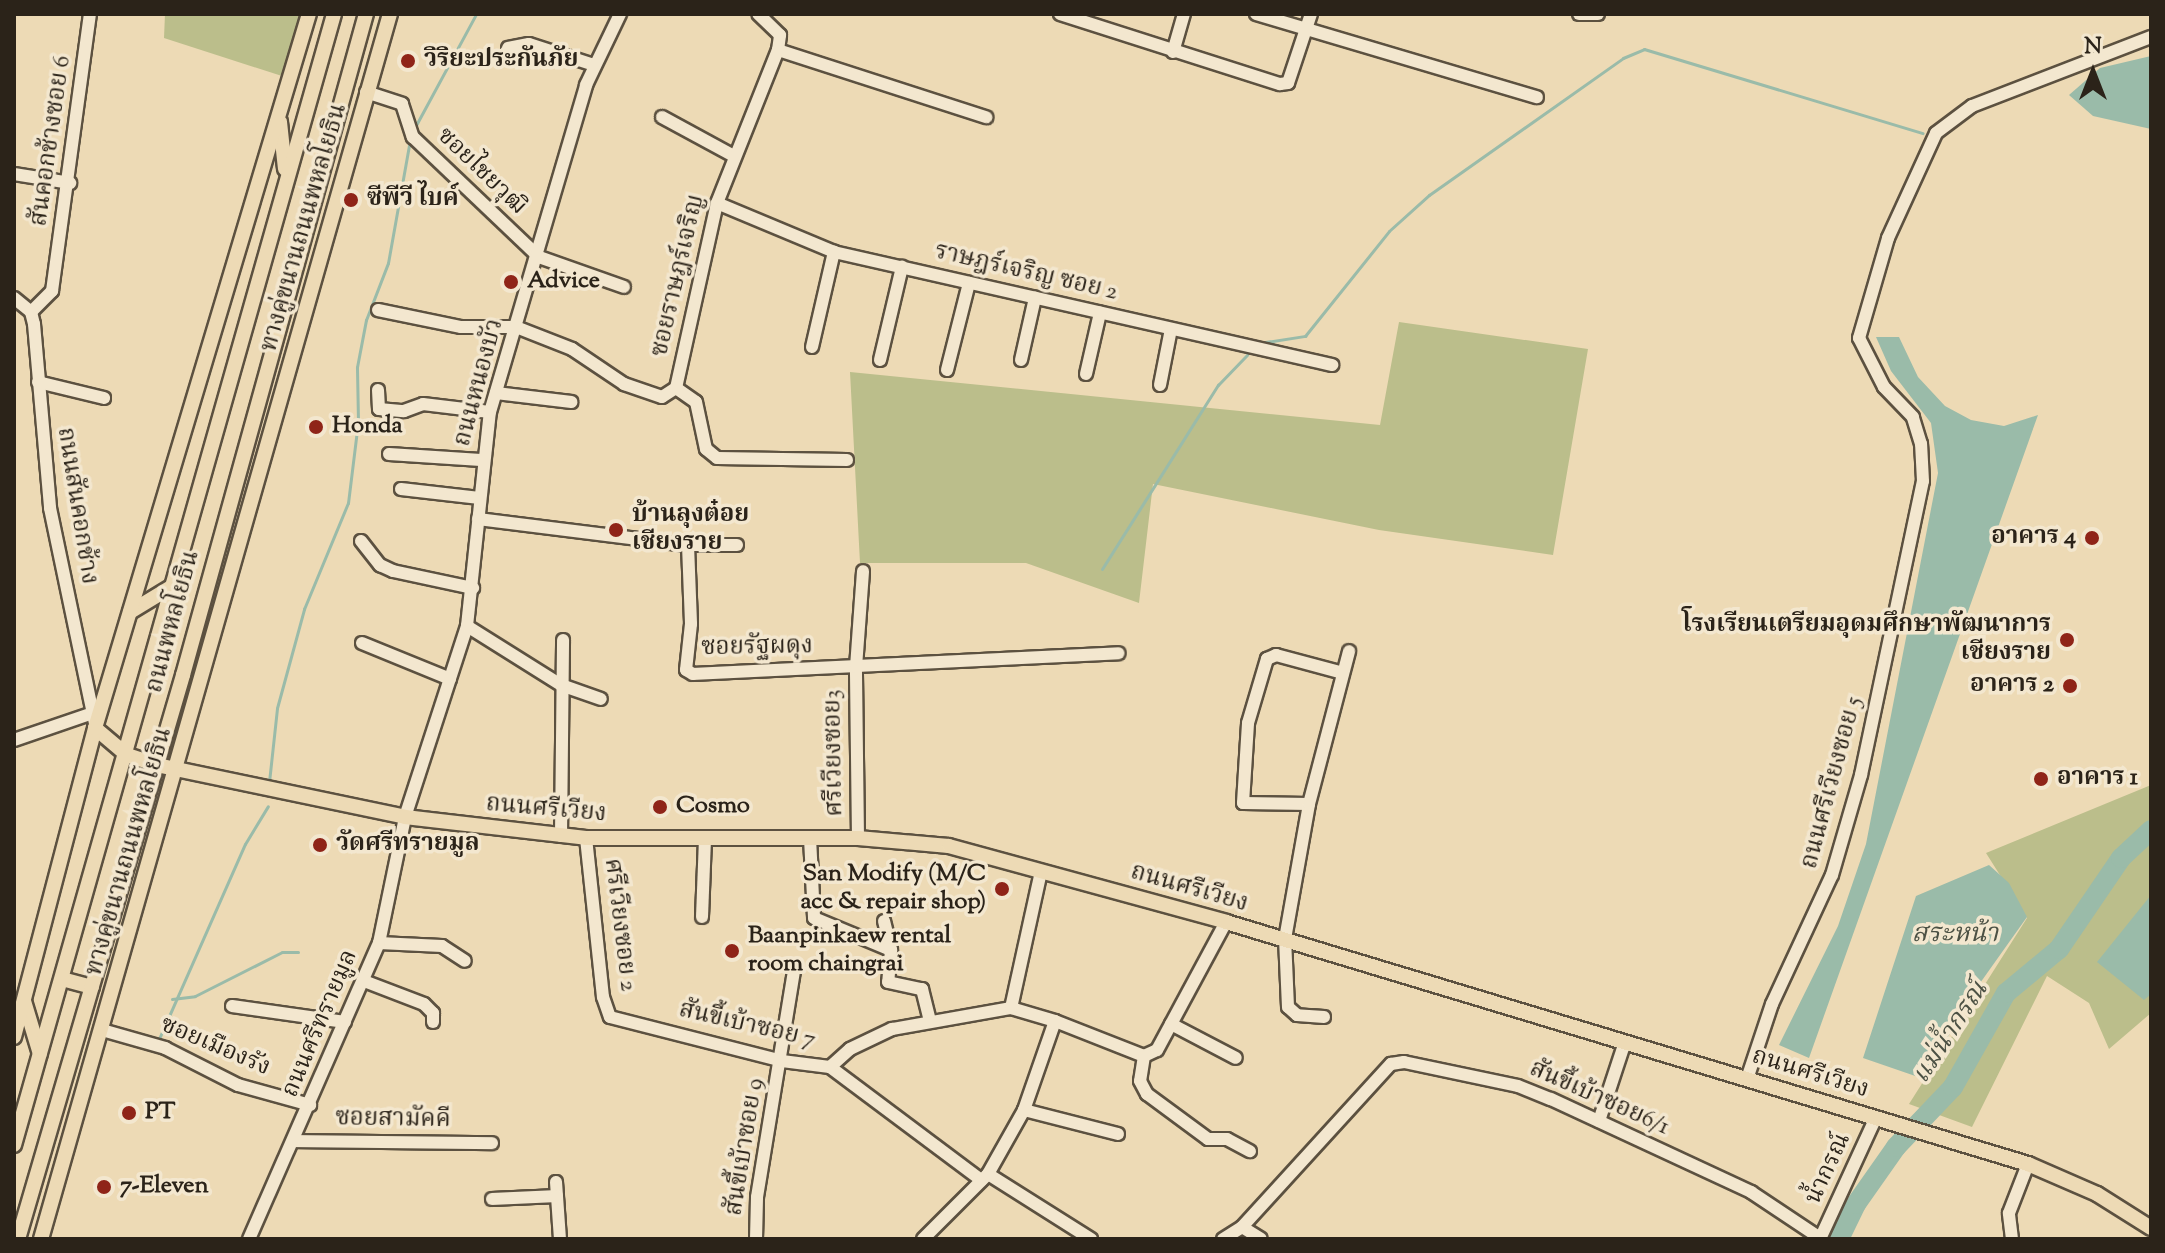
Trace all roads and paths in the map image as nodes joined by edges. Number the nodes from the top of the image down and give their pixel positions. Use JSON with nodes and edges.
{"nodes":[{"id":1,"x":90,"y":14,"type":"edge"},
{"id":2,"x":309,"y":14,"type":"edge"},
{"id":3,"x":334,"y":14,"type":"edge"},
{"id":4,"x":366,"y":14,"type":"edge"},
{"id":5,"x":390,"y":14,"type":"edge"},
{"id":6,"x":620,"y":14,"type":"edge"},
{"id":7,"x":758,"y":14,"type":"edge"},
{"id":8,"x":1060,"y":14,"type":"edge"},
{"id":9,"x":1113,"y":14,"type":"edge"},
{"id":10,"x":1184,"y":14,"type":"edge"},
{"id":11,"x":1256,"y":14,"type":"edge"},
{"id":12,"x":1311,"y":14,"type":"edge"},
{"id":13,"x":1579,"y":14,"type":"edge"},
{"id":14,"x":1598,"y":14,"type":"edge"},
{"id":15,"x":1306,"y":29,"type":"junction"},
{"id":16,"x":1109,"y":30,"type":"junction"},
{"id":17,"x":2151,"y":37,"type":"edge"},
{"id":18,"x":508,"y":48,"type":"dead end"},
{"id":19,"x":778,"y":50,"type":"junction"},
{"id":20,"x":1173,"y":52,"type":"junction"},
{"id":21,"x":594,"y":65,"type":"junction"},
{"id":22,"x":351,"y":70,"type":"junction"},
{"id":23,"x":366,"y":92,"type":"junction"},
{"id":24,"x":1537,"y":97,"type":"dead end"},
{"id":25,"x":280,"y":115,"type":"junction"},
{"id":26,"x":662,"y":117,"type":"dead end"},
{"id":27,"x":986,"y":117,"type":"dead end"},
{"id":28,"x":357,"y":123,"type":"junction"},
{"id":29,"x":732,"y":155,"type":"junction"},
{"id":30,"x":14,"y":174,"type":"edge"},
{"id":31,"x":286,"y":178,"type":"junction"},
{"id":32,"x":70,"y":183,"type":"junction"},
{"id":33,"x":717,"y":203,"type":"junction"},
{"id":34,"x":834,"y":252,"type":"junction"},
{"id":35,"x":539,"y":257,"type":"junction"},
{"id":36,"x":902,"y":267,"type":"junction"},
{"id":37,"x":969,"y":283,"type":"junction"},
{"id":38,"x":624,"y":287,"type":"dead end"},
{"id":39,"x":14,"y":298,"type":"edge"},
{"id":40,"x":1035,"y":298,"type":"junction"},
{"id":41,"x":378,"y":310,"type":"dead end"},
{"id":42,"x":31,"y":312,"type":"junction"},
{"id":43,"x":1100,"y":313,"type":"junction"},
{"id":44,"x":516,"y":327,"type":"junction"},
{"id":45,"x":1171,"y":329,"type":"junction"},
{"id":46,"x":812,"y":347,"type":"dead end"},
{"id":47,"x":880,"y":360,"type":"dead end"},
{"id":48,"x":1021,"y":360,"type":"dead end"},
{"id":49,"x":1332,"y":365,"type":"dead end"},
{"id":50,"x":947,"y":370,"type":"dead end"},
{"id":51,"x":1086,"y":374,"type":"dead end"},
{"id":52,"x":38,"y":382,"type":"junction"},
{"id":53,"x":1160,"y":385,"type":"dead end"},
{"id":54,"x":676,"y":388,"type":"junction"},
{"id":55,"x":378,"y":390,"type":"dead end"},
{"id":56,"x":496,"y":393,"type":"junction"},
{"id":57,"x":104,"y":398,"type":"dead end"},
{"id":58,"x":571,"y":402,"type":"dead end"},
{"id":59,"x":490,"y":412,"type":"junction"},
{"id":60,"x":389,"y":454,"type":"dead end"},
{"id":61,"x":481,"y":460,"type":"junction"},
{"id":62,"x":847,"y":460,"type":"dead end"},
{"id":63,"x":401,"y":489,"type":"dead end"},
{"id":64,"x":479,"y":498,"type":"junction"},
{"id":65,"x":478,"y":519,"type":"junction"},
{"id":66,"x":361,"y":541,"type":"dead end"},
{"id":67,"x":688,"y":545,"type":"junction"},
{"id":68,"x":737,"y":545,"type":"dead end"},
{"id":69,"x":239,"y":547,"type":"junction"},
{"id":70,"x":863,"y":571,"type":"dead end"},
{"id":71,"x":173,"y":586,"type":"junction"},
{"id":72,"x":473,"y":588,"type":"junction"},
{"id":73,"x":206,"y":590,"type":"junction"},
{"id":74,"x":130,"y":612,"type":"junction"},
{"id":75,"x":467,"y":626,"type":"junction"},
{"id":76,"x":563,"y":640,"type":"dead end"},
{"id":77,"x":362,"y":643,"type":"dead end"},
{"id":78,"x":1349,"y":651,"type":"dead end"},
{"id":79,"x":1118,"y":653,"type":"dead end"},
{"id":80,"x":856,"y":667,"type":"junction"},
{"id":81,"x":1343,"y":673,"type":"junction"},
{"id":82,"x":450,"y":679,"type":"junction"},
{"id":83,"x":561,"y":685,"type":"junction"},
{"id":84,"x":601,"y":699,"type":"dead end"},
{"id":85,"x":94,"y":721,"type":"junction"},
{"id":86,"x":14,"y":740,"type":"edge"},
{"id":87,"x":127,"y":755,"type":"junction"},
{"id":88,"x":157,"y":765,"type":"junction"},
{"id":89,"x":177,"y":769,"type":"junction"},
{"id":90,"x":1309,"y":804,"type":"junction"},
{"id":91,"x":405,"y":817,"type":"junction"},
{"id":92,"x":561,"y":836,"type":"junction"},
{"id":93,"x":586,"y":838,"type":"junction"},
{"id":94,"x":810,"y":838,"type":"junction"},
{"id":95,"x":858,"y":838,"type":"junction"},
{"id":96,"x":705,"y":839,"type":"junction"},
{"id":97,"x":1041,"y":871,"type":"junction"},
{"id":98,"x":702,"y":917,"type":"dead end"},
{"id":99,"x":884,"y":921,"type":"dead end"},
{"id":100,"x":1226,"y":922,"type":"junction"},
{"id":101,"x":1285,"y":939,"type":"junction"},
{"id":102,"x":379,"y":943,"type":"junction"},
{"id":103,"x":891,"y":950,"type":"junction"},
{"id":104,"x":465,"y":961,"type":"dead end"},
{"id":105,"x":794,"y":971,"type":"dead end"},
{"id":106,"x":62,"y":979,"type":"junction"},
{"id":107,"x":364,"y":981,"type":"junction"},
{"id":108,"x":92,"y":987,"type":"junction"},
{"id":109,"x":24,"y":999,"type":"junction"},
{"id":110,"x":232,"y":1006,"type":"dead end"},
{"id":111,"x":1011,"y":1008,"type":"junction"},
{"id":112,"x":610,"y":1017,"type":"joint"},
{"id":113,"x":1324,"y":1017,"type":"dead end"},
{"id":114,"x":930,"y":1021,"type":"junction"},
{"id":115,"x":1055,"y":1021,"type":"junction"},
{"id":116,"x":345,"y":1022,"type":"junction"},
{"id":117,"x":433,"y":1022,"type":"dead end"},
{"id":118,"x":1171,"y":1024,"type":"junction"},
{"id":119,"x":102,"y":1030,"type":"junction"},
{"id":120,"x":14,"y":1037,"type":"edge"},
{"id":121,"x":1625,"y":1042,"type":"junction"},
{"id":122,"x":40,"y":1054,"type":"junction"},
{"id":123,"x":1144,"y":1056,"type":"junction"},
{"id":124,"x":1236,"y":1058,"type":"dead end"},
{"id":125,"x":782,"y":1061,"type":"junction"},
{"id":126,"x":830,"y":1067,"type":"junction"},
{"id":127,"x":1747,"y":1079,"type":"junction"},
{"id":128,"x":310,"y":1105,"type":"junction"},
{"id":129,"x":1024,"y":1110,"type":"junction"},
{"id":130,"x":1876,"y":1117,"type":"junction"},
{"id":131,"x":1599,"y":1121,"type":"junction"},
{"id":132,"x":50,"y":1127,"type":"junction"},
{"id":133,"x":1118,"y":1134,"type":"dead end"},
{"id":134,"x":294,"y":1141,"type":"junction"},
{"id":135,"x":492,"y":1143,"type":"dead end"},
{"id":136,"x":14,"y":1145,"type":"edge"},
{"id":137,"x":1250,"y":1151,"type":"dead end"},
{"id":138,"x":2028,"y":1164,"type":"junction"},
{"id":139,"x":60,"y":1174,"type":"junction"},
{"id":140,"x":985,"y":1177,"type":"junction"},
{"id":141,"x":556,"y":1182,"type":"dead end"},
{"id":142,"x":557,"y":1196,"type":"junction"},
{"id":143,"x":492,"y":1199,"type":"dead end"},
{"id":144,"x":1242,"y":1227,"type":"junction"},
{"id":145,"x":2151,"y":1228,"type":"edge"},
{"id":146,"x":18,"y":1239,"type":"edge"},
{"id":147,"x":41,"y":1239,"type":"edge"},
{"id":148,"x":249,"y":1239,"type":"edge"},
{"id":149,"x":560,"y":1239,"type":"edge"},
{"id":150,"x":756,"y":1239,"type":"edge"},
{"id":151,"x":923,"y":1239,"type":"edge"},
{"id":152,"x":1091,"y":1239,"type":"edge"},
{"id":153,"x":1223,"y":1239,"type":"edge"},
{"id":154,"x":1261,"y":1239,"type":"edge"},
{"id":155,"x":1820,"y":1239,"type":"edge"},
{"id":156,"x":2012,"y":1239,"type":"edge"}],
"edges":[{"from":1,"to":32,"type":"street","name":"สันคอกช้างซอย 6"},
{"from":2,"to":25,"type":"main road"},
{"from":3,"to":31,"type":"main road","name":"ถนนพหลโยธิน"},
{"from":4,"to":22,"type":"main road","name":"ถนนพหลโยธิน"},
{"from":5,"to":23,"type":"main road","name":"ทางคู่ขนานถนนพหลโยธิน"},
{"from":6,"to":21,"type":"street","name":"ถนนหนองบัว"},
{"from":7,"to":19,"type":"street"},
{"from":8,"to":16,"type":"street"},
{"from":9,"to":16,"type":"street"},
{"from":10,"to":20,"type":"street"},
{"from":11,"to":15,"type":"street"},
{"from":12,"to":15,"type":"street"},
{"from":13,"to":14,"type":"street"},
{"from":15,"to":20,"type":"street"},
{"from":15,"to":24,"type":"street"},
{"from":16,"to":20,"type":"street"},
{"from":17,"to":127,"type":"street","name":"ถนนศรีเวียงซอย 5"},
{"from":18,"to":21,"type":"street"},
{"from":19,"to":27,"type":"street"},
{"from":19,"to":29,"type":"street","name":"ซอยราษฎร์เจริญ"},
{"from":21,"to":35,"type":"street","name":"ถนนหนองบัว"},
{"from":22,"to":28,"type":"main road"},
{"from":22,"to":73,"type":"main road","name":"ถนนพหลโยธิน"},
{"from":23,"to":28,"type":"main road","name":"ทางคู่ขนานถนนพหลโยธิน"},
{"from":23,"to":35,"type":"street","name":"ซอยไชยวุฒิ"},
{"from":25,"to":31,"type":"main road"},
{"from":25,"to":74,"type":"main road"},
{"from":26,"to":29,"type":"street"},
{"from":28,"to":69,"type":"main road","name":"ทางคู่ขนานถนนพหลโยธิน"},
{"from":29,"to":33,"type":"street","name":"ซอยราษฎร์เจริญ"},
{"from":30,"to":32,"type":"street"},
{"from":31,"to":71,"type":"main road","name":"ถนนพหลโยธิน"},
{"from":32,"to":42,"type":"street","name":"สันคอกช้างซอย 6"},
{"from":33,"to":34,"type":"street","name":"ราษฎร์เจริญ ซอย 2"},
{"from":33,"to":54,"type":"street","name":"ซอยราษฎร์เจริญ"},
{"from":34,"to":36,"type":"street","name":"ราษฎร์เจริญ ซอย 2"},
{"from":34,"to":46,"type":"street"},
{"from":35,"to":38,"type":"street"},
{"from":35,"to":44,"type":"street","name":"ถนนหนองบัว"},
{"from":36,"to":37,"type":"street","name":"ราษฎร์เจริญ ซอย 2"},
{"from":36,"to":47,"type":"street"},
{"from":37,"to":40,"type":"street","name":"ราษฎร์เจริญ ซอย 2"},
{"from":37,"to":50,"type":"street"},
{"from":39,"to":42,"type":"street"},
{"from":40,"to":43,"type":"street","name":"ราษฎร์เจริญ ซอย 2"},
{"from":40,"to":48,"type":"street"},
{"from":41,"to":44,"type":"street"},
{"from":42,"to":52,"type":"street","name":"ถนนสันคอกช้าง"},
{"from":43,"to":45,"type":"street","name":"ราษฎร์เจริญ ซอย 2"},
{"from":43,"to":51,"type":"street"},
{"from":44,"to":54,"type":"street","name":"ซอยราษฎร์เจริญ"},
{"from":44,"to":56,"type":"street","name":"ถนนหนองบัว"},
{"from":45,"to":49,"type":"street","name":"ราษฎร์เจริญ ซอย 2"},
{"from":45,"to":53,"type":"street"},
{"from":52,"to":57,"type":"street"},
{"from":52,"to":85,"type":"street","name":"ถนนสันคอกช้าง"},
{"from":54,"to":62,"type":"street"},
{"from":55,"to":59,"type":"street"},
{"from":56,"to":58,"type":"street"},
{"from":56,"to":59,"type":"street","name":"ถนนหนองบัว"},
{"from":59,"to":61,"type":"street","name":"ถนนหนองบัว"},
{"from":60,"to":61,"type":"street"},
{"from":61,"to":64,"type":"street","name":"ถนนหนองบัว"},
{"from":63,"to":64,"type":"street"},
{"from":64,"to":65,"type":"street","name":"ถนนหนองบัว"},
{"from":65,"to":67,"type":"street"},
{"from":65,"to":72,"type":"street","name":"ถนนหนองบัว"},
{"from":66,"to":72,"type":"street"},
{"from":67,"to":68,"type":"street"},
{"from":67,"to":80,"type":"street","name":"ซอยรัฐผดุง"},
{"from":69,"to":73,"type":"main road"},
{"from":69,"to":89,"type":"main road","name":"ทางคู่ขนานถนนพหลโยธิน"},
{"from":70,"to":80,"type":"street","name":"ศรีเวียงซอย3"},
{"from":71,"to":74,"type":"main road"},
{"from":71,"to":87,"type":"main road","name":"ถนนพหลโยธิน"},
{"from":72,"to":75,"type":"street","name":"ถนนหนองบัว"},
{"from":73,"to":88,"type":"main road","name":"ถนนพหลโยธิน"},
{"from":74,"to":85,"type":"main road"},
{"from":75,"to":82,"type":"street","name":"ถนนหนองบัว"},
{"from":75,"to":83,"type":"street"},
{"from":76,"to":83,"type":"street"},
{"from":77,"to":82,"type":"street"},
{"from":78,"to":81,"type":"street"},
{"from":79,"to":80,"type":"street","name":"ซอยรัฐผดุง"},
{"from":80,"to":95,"type":"street","name":"ศรีเวียงซอย3"},
{"from":81,"to":90,"type":"street"},
{"from":81,"to":90,"type":"street"},
{"from":82,"to":91,"type":"street","name":"ถนนหนองบัว"},
{"from":83,"to":84,"type":"street"},
{"from":83,"to":92,"type":"street"},
{"from":85,"to":86,"type":"street"},
{"from":85,"to":87,"type":"main road"},
{"from":85,"to":109,"type":"main road"},
{"from":87,"to":88,"type":"main road","name":"ถนนศรีเวียง"},
{"from":87,"to":106,"type":"main road","name":"ถนนพหลโยธิน"},
{"from":88,"to":89,"type":"main road","name":"ถนนศรีเวียง"},
{"from":88,"to":108,"type":"main road","name":"ถนนพหลโยธิน"},
{"from":89,"to":91,"type":"main road","name":"ถนนศรีเวียง"},
{"from":89,"to":119,"type":"main road","name":"ทางคู่ขนานถนนพหลโยธิน"},
{"from":90,"to":101,"type":"street"},
{"from":91,"to":92,"type":"main road","name":"ถนนศรีเวียง"},
{"from":91,"to":102,"type":"street","name":"ถนนศรีทรายมูล"},
{"from":92,"to":93,"type":"main road","name":"ถนนศรีเวียง"},
{"from":93,"to":96,"type":"main road","name":"ถนนศรีเวียง"},
{"from":93,"to":112,"type":"street","name":"ศรีเวียงซอย 2"},
{"from":94,"to":95,"type":"main road","name":"ถนนศรีเวียง"},
{"from":94,"to":96,"type":"main road","name":"ถนนศรีเวียง"},
{"from":94,"to":103,"type":"street"},
{"from":95,"to":97,"type":"main road","name":"ถนนศรีเวียง"},
{"from":96,"to":98,"type":"street"},
{"from":97,"to":100,"type":"main road","name":"ถนนศรีเวียง"},
{"from":97,"to":111,"type":"street"},
{"from":99,"to":103,"type":"street"},
{"from":100,"to":101,"type":"main road","name":"ถนนศรีเวียง"},
{"from":100,"to":118,"type":"street"},
{"from":101,"to":113,"type":"street"},
{"from":101,"to":121,"type":"main road","name":"ถนนศรีเวียง"},
{"from":102,"to":104,"type":"street"},
{"from":102,"to":107,"type":"street","name":"ถนนศรีทรายมูล"},
{"from":103,"to":114,"type":"street"},
{"from":105,"to":125,"type":"street","name":"สันขี้เบ้าซอย 9"},
{"from":106,"to":108,"type":"main road"},
{"from":106,"to":122,"type":"main road","name":"ถนนพหลโยธิน"},
{"from":107,"to":116,"type":"street","name":"ถนนศรีทรายมูล"},
{"from":107,"to":117,"type":"street"},
{"from":108,"to":132,"type":"main road","name":"ถนนพหลโยธิน"},
{"from":109,"to":120,"type":"main road"},
{"from":109,"to":122,"type":"main road"},
{"from":110,"to":116,"type":"street"},
{"from":111,"to":114,"type":"street"},
{"from":111,"to":115,"type":"street"},
{"from":112,"to":125,"type":"street","name":"สันขี้เบ้าซอย 7"},
{"from":114,"to":126,"type":"street"},
{"from":115,"to":123,"type":"street"},
{"from":115,"to":129,"type":"street"},
{"from":116,"to":128,"type":"street","name":"ถนนศรีทรายมูล"},
{"from":118,"to":123,"type":"street"},
{"from":118,"to":124,"type":"street"},
{"from":119,"to":128,"type":"street","name":"ซอยเมืองรัง"},
{"from":119,"to":139,"type":"main road","name":"ทางคู่ขนานถนนพหลโยธิน"},
{"from":121,"to":127,"type":"main road","name":"ถนนศรีเวียง"},
{"from":121,"to":131,"type":"street"},
{"from":122,"to":136,"type":"main road","name":"ถนนพหลโยธิน"},
{"from":123,"to":137,"type":"street"},
{"from":125,"to":126,"type":"street","name":"สันขี้เบ้าซอย 7"},
{"from":125,"to":150,"type":"street","name":"สันขี้เบ้าซอย 9"},
{"from":126,"to":140,"type":"street","name":"สันขี้เบ้าซอย 7"},
{"from":127,"to":130,"type":"main road","name":"ถนนศรีเวียง"},
{"from":128,"to":134,"type":"street","name":"ถนนศรีทรายมูล"},
{"from":129,"to":133,"type":"street"},
{"from":129,"to":140,"type":"street"},
{"from":130,"to":138,"type":"main road","name":"ถนนศรีเวียง"},
{"from":130,"to":155,"type":"street","name":"น้ำกรณ์"},
{"from":131,"to":144,"type":"street","name":"สันขี้เบ้าซอย6/1"},
{"from":131,"to":155,"type":"street","name":"สันขี้เบ้าซอย6/1"},
{"from":132,"to":139,"type":"main road"},
{"from":132,"to":146,"type":"main road","name":"ถนนพหลโยธิน"},
{"from":134,"to":135,"type":"street","name":"ซอยสามัคคี"},
{"from":134,"to":148,"type":"street","name":"ถนนศรีทรายมูล"},
{"from":138,"to":145,"type":"main road","name":"ถนนศรีเวียง"},
{"from":138,"to":156,"type":"street"},
{"from":139,"to":147,"type":"main road","name":"ทางคู่ขนานถนนพหลโยธิน"},
{"from":140,"to":151,"type":"street"},
{"from":140,"to":152,"type":"street","name":"สันขี้เบ้าซอย 7"},
{"from":141,"to":142,"type":"street"},
{"from":142,"to":143,"type":"street"},
{"from":142,"to":149,"type":"street"},
{"from":144,"to":153,"type":"street","name":"สันขี้เบ้าซอย6/1"},
{"from":144,"to":154,"type":"street"}]}
